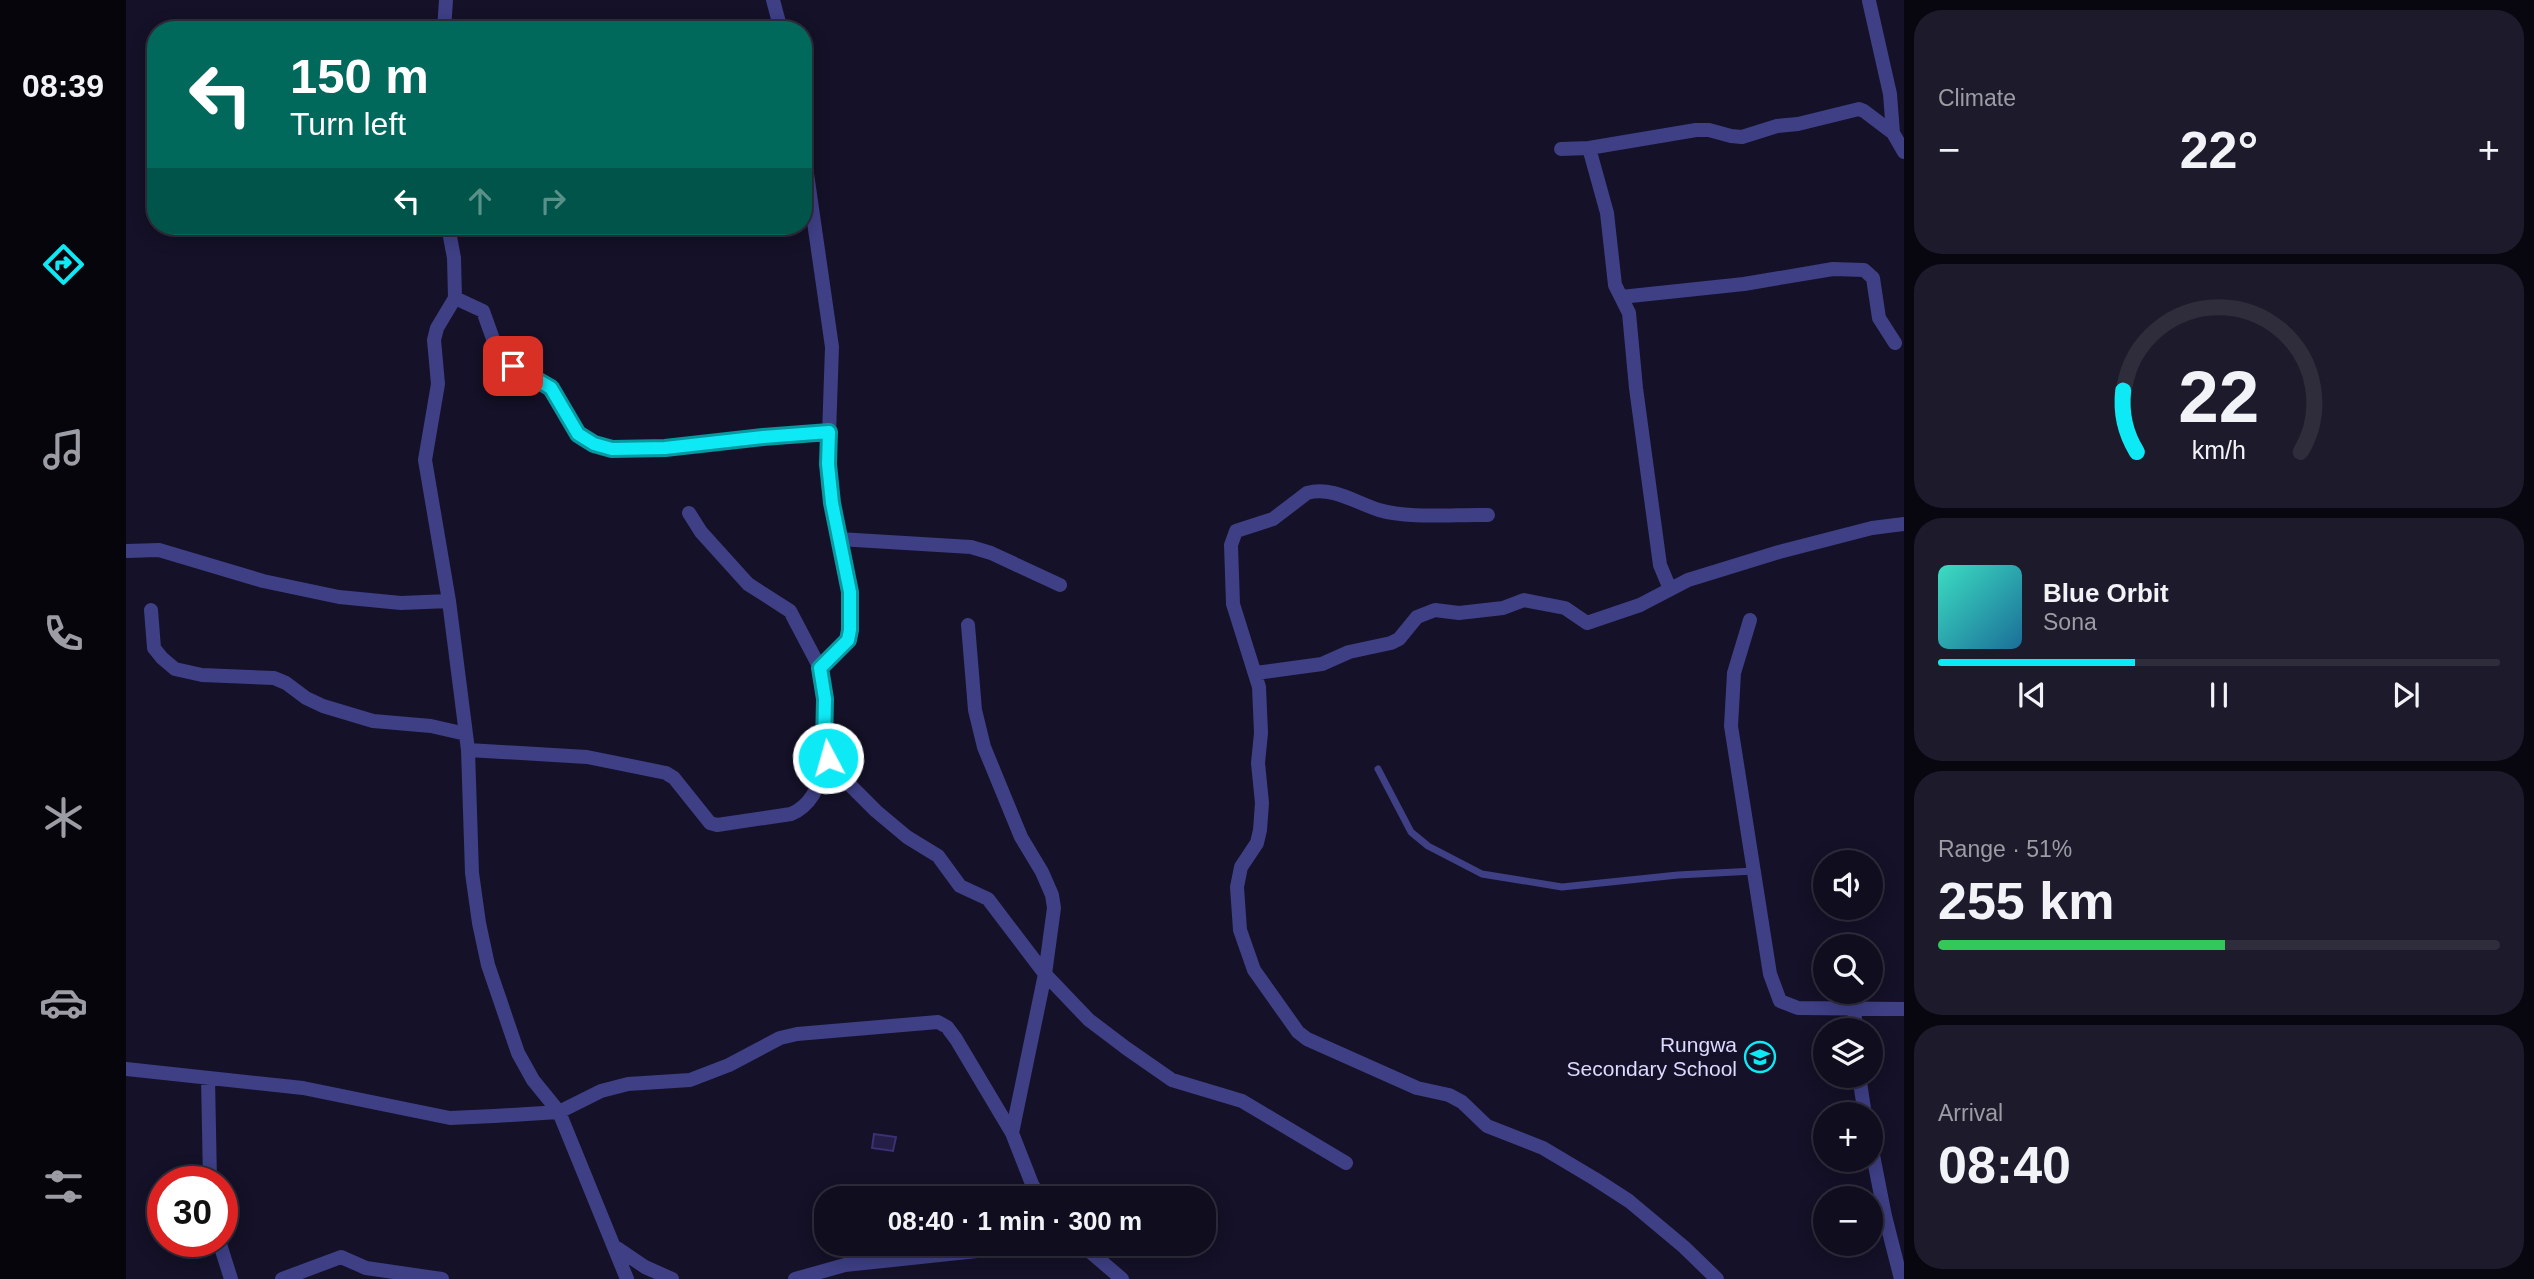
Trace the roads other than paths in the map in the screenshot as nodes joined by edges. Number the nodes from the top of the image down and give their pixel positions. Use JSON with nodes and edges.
{"nodes":[{"id":1,"x":446,"y":0,"type":"edge"},
{"id":2,"x":773,"y":0,"type":"edge"},
{"id":3,"x":1870,"y":1,"type":"edge"},
{"id":4,"x":445,"y":21,"type":"edge"},
{"id":5,"x":779,"y":21,"type":"edge"},
{"id":6,"x":1893,"y":133,"type":"junction"},
{"id":7,"x":1588,"y":148,"type":"junction"},
{"id":8,"x":1561,"y":149,"type":"dead end"},
{"id":9,"x":1904,"y":152,"type":"edge"},
{"id":10,"x":812,"y":208,"type":"edge"},
{"id":11,"x":450,"y":235,"type":"edge"},
{"id":12,"x":1622,"y":297,"type":"junction"},
{"id":13,"x":455,"y":298,"type":"junction"},
{"id":14,"x":1895,"y":343,"type":"dead end"},
{"id":15,"x":829,"y":432,"type":"junction"},
{"id":16,"x":689,"y":513,"type":"dead end"},
{"id":17,"x":1488,"y":515,"type":"dead end"},
{"id":18,"x":1904,"y":524,"type":"edge"},
{"id":19,"x":839,"y":539,"type":"junction"},
{"id":20,"x":126,"y":551,"type":"edge"},
{"id":21,"x":1060,"y":585,"type":"dead end"},
{"id":22,"x":1670,"y":589,"type":"junction"},
{"id":23,"x":449,"y":601,"type":"junction"},
{"id":24,"x":151,"y":610,"type":"dead end"},
{"id":25,"x":1750,"y":620,"type":"dead end"},
{"id":26,"x":968,"y":625,"type":"dead end"},
{"id":27,"x":820,"y":668,"type":"junction"},
{"id":28,"x":1256,"y":673,"type":"junction"},
{"id":29,"x":466,"y":734,"type":"junction"},
{"id":30,"x":468,"y":750,"type":"junction"},
{"id":31,"x":828,"y":758,"type":"junction"},
{"id":32,"x":1378,"y":769,"type":"dead end"},
{"id":33,"x":1754,"y":871,"type":"junction"},
{"id":34,"x":1045,"y":974,"type":"junction"},
{"id":35,"x":1854,"y":1008,"type":"junction"},
{"id":36,"x":1904,"y":1009,"type":"edge"},
{"id":37,"x":1855,"y":1018,"type":"edge"},
{"id":38,"x":126,"y":1069,"type":"edge"},
{"id":39,"x":208,"y":1078,"type":"junction"},
{"id":40,"x":559,"y":1112,"type":"junction"},
{"id":41,"x":1012,"y":1133,"type":"junction"},
{"id":42,"x":1346,"y":1163,"type":"dead end"},
{"id":43,"x":210,"y":1166,"type":"edge"},
{"id":44,"x":1876,"y":1172,"type":"edge"},
{"id":45,"x":1033,"y":1186,"type":"edge"},
{"id":46,"x":614,"y":1246,"type":"junction"},
{"id":47,"x":930,"y":1256,"type":"edge"},
{"id":48,"x":1095,"y":1256,"type":"edge"},
{"id":49,"x":224,"y":1257,"type":"edge"},
{"id":50,"x":231,"y":1279,"type":"edge"},
{"id":51,"x":282,"y":1279,"type":"edge"},
{"id":52,"x":442,"y":1279,"type":"edge"},
{"id":53,"x":627,"y":1279,"type":"edge"},
{"id":54,"x":672,"y":1279,"type":"edge"},
{"id":55,"x":795,"y":1279,"type":"edge"},
{"id":56,"x":1122,"y":1279,"type":"edge"},
{"id":57,"x":1717,"y":1279,"type":"edge"},
{"id":58,"x":1901,"y":1279,"type":"edge"}],
"edges":[{"from":1,"to":4,"type":"street"},
{"from":2,"to":5,"type":"street"},
{"from":3,"to":6,"type":"street"},
{"from":6,"to":7,"type":"street"},
{"from":6,"to":9,"type":"street"},
{"from":7,"to":8,"type":"street"},
{"from":7,"to":12,"type":"street"},
{"from":10,"to":15,"type":"street"},
{"from":11,"to":13,"type":"street"},
{"from":12,"to":14,"type":"street"},
{"from":12,"to":22,"type":"street"},
{"from":13,"to":15,"type":"street"},
{"from":13,"to":23,"type":"street"},
{"from":15,"to":19,"type":"street"},
{"from":16,"to":27,"type":"street"},
{"from":17,"to":28,"type":"street"},
{"from":18,"to":22,"type":"street"},
{"from":19,"to":21,"type":"street"},
{"from":19,"to":27,"type":"street"},
{"from":20,"to":23,"type":"street"},
{"from":22,"to":28,"type":"street"},
{"from":23,"to":29,"type":"street"},
{"from":24,"to":29,"type":"street"},
{"from":25,"to":33,"type":"street"},
{"from":26,"to":34,"type":"street"},
{"from":27,"to":31,"type":"street"},
{"from":28,"to":57,"type":"street"},
{"from":29,"to":30,"type":"street"},
{"from":30,"to":31,"type":"street"},
{"from":30,"to":40,"type":"street"},
{"from":31,"to":34,"type":"street"},
{"from":32,"to":33,"type":"lane"},
{"from":33,"to":35,"type":"street"},
{"from":34,"to":41,"type":"street"},
{"from":34,"to":42,"type":"street"},
{"from":35,"to":36,"type":"street"},
{"from":35,"to":37,"type":"street"},
{"from":38,"to":39,"type":"street"},
{"from":39,"to":40,"type":"street"},
{"from":39,"to":43,"type":"street"},
{"from":40,"to":41,"type":"street"},
{"from":40,"to":46,"type":"street"},
{"from":41,"to":45,"type":"street"},
{"from":44,"to":58,"type":"street"},
{"from":46,"to":53,"type":"street"},
{"from":46,"to":54,"type":"street"},
{"from":47,"to":55,"type":"street"},
{"from":48,"to":56,"type":"street"},
{"from":49,"to":50,"type":"street"},
{"from":51,"to":52,"type":"street"}]}
